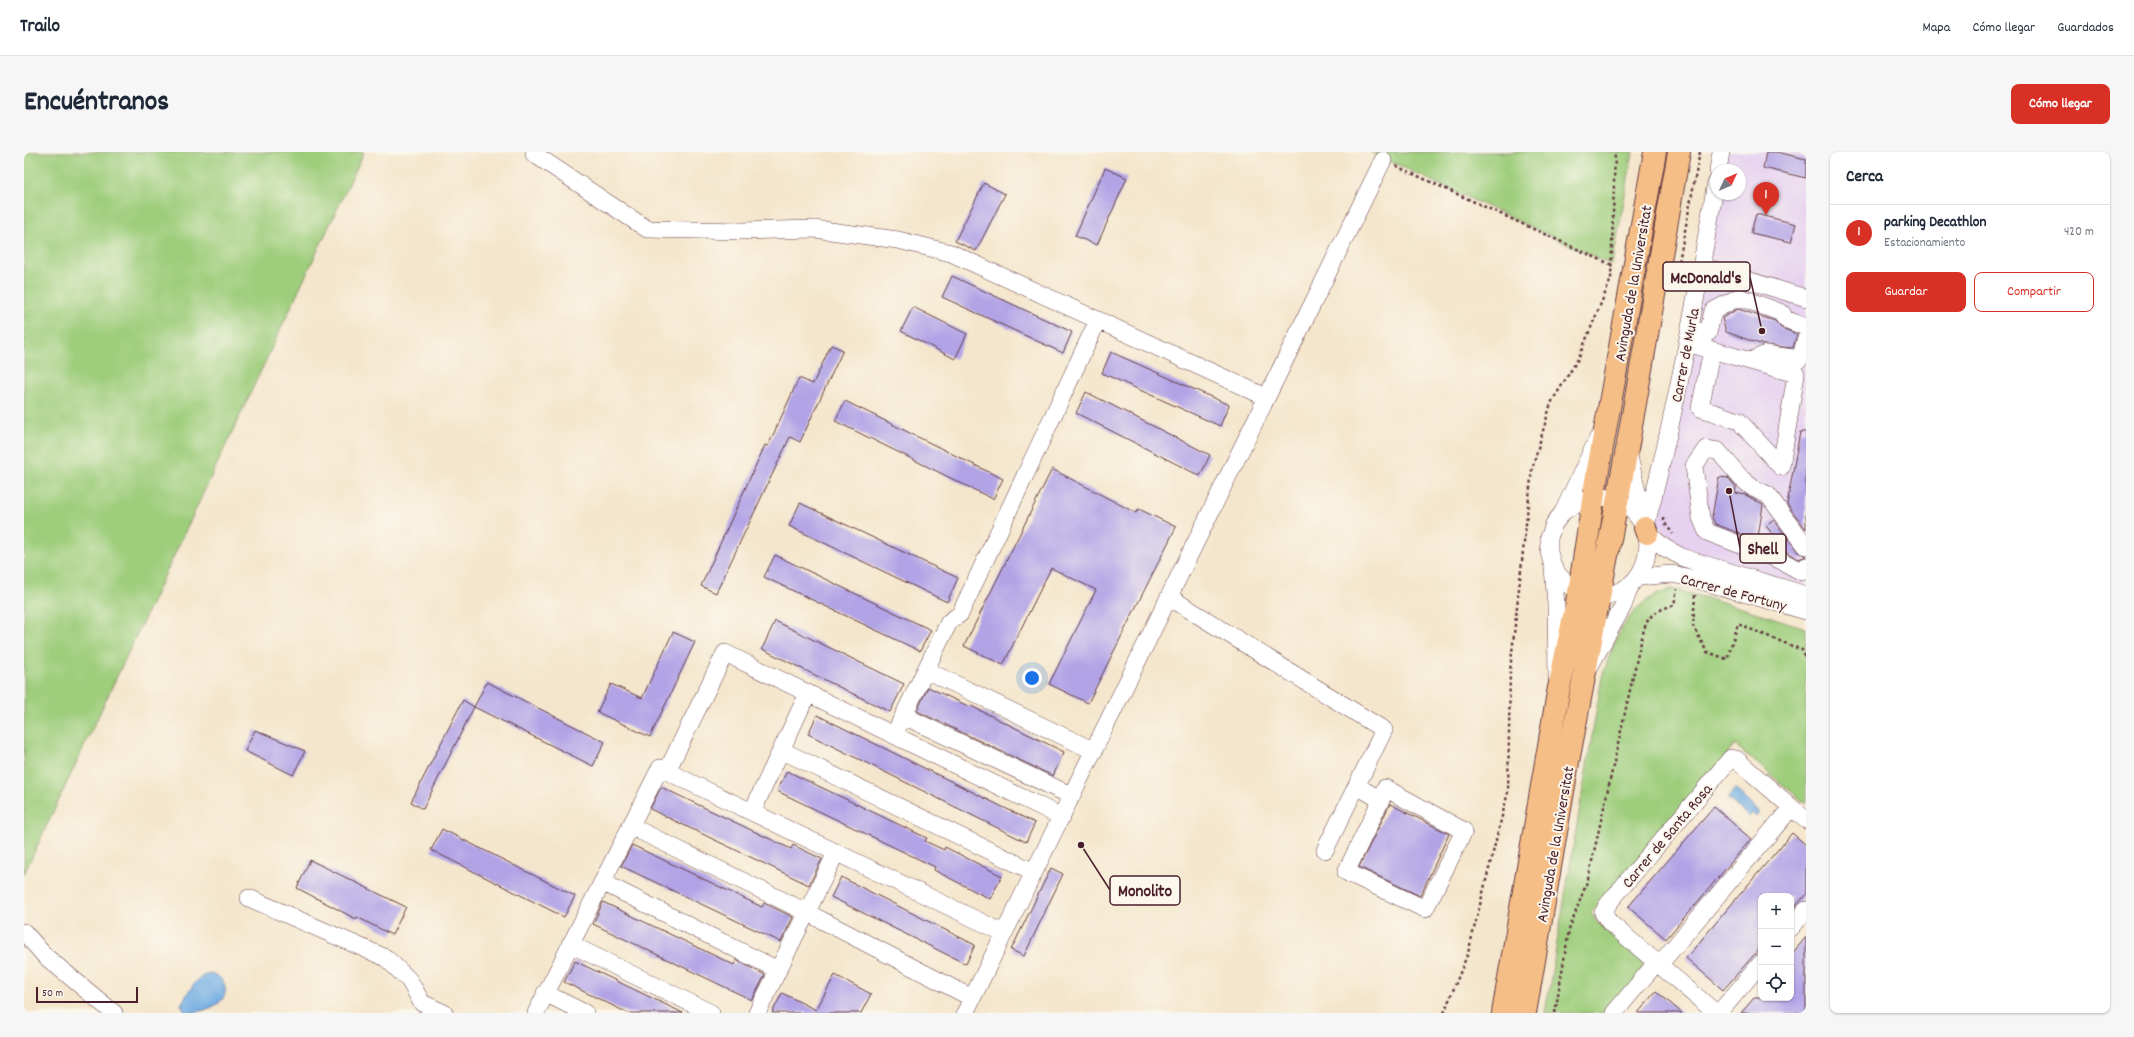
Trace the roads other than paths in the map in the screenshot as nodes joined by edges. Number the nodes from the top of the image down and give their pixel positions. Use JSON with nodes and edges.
{"nodes":[{"id":1,"x":1655,"y":152,"type":"edge"},
{"id":2,"x":1679,"y":152,"type":"edge"},
{"id":3,"x":1689,"y":152,"type":"edge"},
{"id":4,"x":1721,"y":152,"type":"edge"},
{"id":5,"x":534,"y":154,"type":"dead end"},
{"id":6,"x":1383,"y":160,"type":"road end"},
{"id":7,"x":1719,"y":164,"type":"edge"},
{"id":8,"x":1713,"y":200,"type":"edge"},
{"id":9,"x":1659,"y":265,"type":"junction"},
{"id":10,"x":1702,"y":266,"type":"junction"},
{"id":11,"x":1806,"y":298,"type":"edge"},
{"id":12,"x":1098,"y":320,"type":"junction"},
{"id":13,"x":1806,"y":327,"type":"edge"},
{"id":14,"x":1688,"y":337,"type":"junction"},
{"id":15,"x":1806,"y":339,"type":"edge"},
{"id":16,"x":1712,"y":350,"type":"junction"},
{"id":17,"x":1750,"y":361,"type":"junction"},
{"id":18,"x":1266,"y":397,"type":"junction"},
{"id":19,"x":1608,"y":413,"type":"junction"},
{"id":20,"x":1627,"y":449,"type":"junction"},
{"id":21,"x":1594,"y":497,"type":"junction"},
{"id":22,"x":1617,"y":500,"type":"junction"},
{"id":23,"x":1563,"y":512,"type":"junction"},
{"id":24,"x":1646,"y":530,"type":"junction"},
{"id":25,"x":1806,"y":546,"type":"edge"},
{"id":26,"x":1553,"y":566,"type":"junction"},
{"id":27,"x":1806,"y":566,"type":"edge"},
{"id":28,"x":1635,"y":580,"type":"junction"},
{"id":29,"x":1588,"y":594,"type":"junction"},
{"id":30,"x":1806,"y":595,"type":"edge"},
{"id":31,"x":1169,"y":597,"type":"junction"},
{"id":32,"x":1806,"y":611,"type":"edge"},
{"id":33,"x":926,"y":670,"type":"junction"},
{"id":34,"x":1585,"y":675,"type":"junction"},
{"id":35,"x":808,"y":693,"type":"junction"},
{"id":36,"x":1558,"y":693,"type":"junction"},
{"id":37,"x":904,"y":716,"type":"junction"},
{"id":38,"x":894,"y":735,"type":"junction"},
{"id":39,"x":781,"y":750,"type":"junction"},
{"id":40,"x":1094,"y":751,"type":"junction"},
{"id":41,"x":667,"y":771,"type":"junction"},
{"id":42,"x":1356,"y":786,"type":"junction"},
{"id":43,"x":1072,"y":796,"type":"junction"},
{"id":44,"x":1382,"y":800,"type":"junction"},
{"id":45,"x":1791,"y":808,"type":"junction"},
{"id":46,"x":752,"y":812,"type":"junction"},
{"id":47,"x":1062,"y":817,"type":"junction"},
{"id":48,"x":1806,"y":820,"type":"edge"},
{"id":49,"x":630,"y":826,"type":"junction"},
{"id":50,"x":1325,"y":850,"type":"dead end"},
{"id":51,"x":836,"y":853,"type":"junction"},
{"id":52,"x":1034,"y":872,"type":"junction"},
{"id":53,"x":602,"y":882,"type":"junction"},
{"id":54,"x":248,"y":898,"type":"dead end"},
{"id":55,"x":1806,"y":910,"type":"edge"},
{"id":56,"x":806,"y":912,"type":"junction"},
{"id":57,"x":1794,"y":924,"type":"edge"},
{"id":58,"x":24,"y":932,"type":"edge"},
{"id":59,"x":1004,"y":933,"type":"junction"},
{"id":60,"x":570,"y":944,"type":"junction"},
{"id":61,"x":1657,"y":964,"type":"junction"},
{"id":62,"x":1759,"y":965,"type":"edge"},
{"id":63,"x":778,"y":970,"type":"junction"},
{"id":64,"x":546,"y":993,"type":"junction"},
{"id":65,"x":972,"y":998,"type":"junction"},
{"id":66,"x":114,"y":1013,"type":"edge"},
{"id":67,"x":444,"y":1013,"type":"edge"},
{"id":68,"x":536,"y":1013,"type":"edge"},
{"id":69,"x":586,"y":1013,"type":"edge"},
{"id":70,"x":711,"y":1013,"type":"edge"},
{"id":71,"x":757,"y":1013,"type":"edge"},
{"id":72,"x":965,"y":1013,"type":"edge"},
{"id":73,"x":1503,"y":1013,"type":"edge"},
{"id":74,"x":1525,"y":1013,"type":"edge"},
{"id":75,"x":1614,"y":1013,"type":"edge"},
{"id":76,"x":1717,"y":1013,"type":"edge"}],
"edges":[{"from":1,"to":19,"type":"main road","name":"Avinguda de la Universitat"},
{"from":2,"to":9,"type":"main road","name":"Avinguda de la Universitat"},
{"from":3,"to":9,"type":"street"},
{"from":4,"to":7,"type":"street"},
{"from":5,"to":12,"type":"street"},
{"from":6,"to":18,"type":"street"},
{"from":8,"to":10,"type":"street","name":"Carrer de Murla"},
{"from":9,"to":20,"type":"main road","name":"Avinguda de la Universitat"},
{"from":10,"to":11,"type":"street"},
{"from":10,"to":14,"type":"street","name":"Carrer de Murla"},
{"from":12,"to":18,"type":"street"},
{"from":12,"to":33,"type":"street"},
{"from":13,"to":14,"type":"street"},
{"from":14,"to":16,"type":"street"},
{"from":14,"to":24,"type":"street","name":"Carrer de Murla"},
{"from":15,"to":17,"type":"street"},
{"from":16,"to":17,"type":"street"},
{"from":16,"to":17,"type":"street"},
{"from":18,"to":31,"type":"street"},
{"from":19,"to":21,"type":"main road","name":"Avinguda de la Universitat"},
{"from":19,"to":23,"type":"street","name":"Avinguda de la Universitat"},
{"from":20,"to":22,"type":"main road","name":"Avinguda de la Universitat"},
{"from":20,"to":24,"type":"street","name":"Avinguda de la Universitat"},
{"from":21,"to":22,"type":"street","name":"Avinguda de la Universitat"},
{"from":21,"to":23,"type":"street","name":"Avinguda de la Universitat"},
{"from":21,"to":29,"type":"main road","name":"Avinguda de la Universitat"},
{"from":22,"to":24,"type":"street","name":"Avinguda de la Universitat"},
{"from":22,"to":29,"type":"main road","name":"Avinguda de la Universitat"},
{"from":23,"to":26,"type":"street","name":"Avinguda de la Universitat"},
{"from":24,"to":28,"type":"street","name":"Avinguda de la Universitat"},
{"from":24,"to":30,"type":"street","name":"Carrer de Fortuny"},
{"from":25,"to":27,"type":"street"},
{"from":26,"to":29,"type":"street","name":"Avinguda de la Universitat"},
{"from":26,"to":36,"type":"street","name":"Avinguda de la Universitat"},
{"from":28,"to":29,"type":"street"},
{"from":28,"to":32,"type":"street","name":"Carrer de Fortuny"},
{"from":28,"to":34,"type":"street","name":"Avinguda de la Universitat"},
{"from":29,"to":34,"type":"main road","name":"Avinguda de la Universitat"},
{"from":29,"to":36,"type":"main road","name":"Avinguda de la Universitat"},
{"from":31,"to":40,"type":"street"},
{"from":31,"to":42,"type":"street"},
{"from":33,"to":37,"type":"street"},
{"from":33,"to":40,"type":"street"},
{"from":34,"to":74,"type":"main road","name":"Avinguda de la Universitat"},
{"from":35,"to":38,"type":"street"},
{"from":35,"to":39,"type":"street"},
{"from":35,"to":41,"type":"street"},
{"from":36,"to":73,"type":"main road","name":"Avinguda de la Universitat"},
{"from":37,"to":38,"type":"street"},
{"from":37,"to":43,"type":"street"},
{"from":38,"to":47,"type":"street"},
{"from":39,"to":46,"type":"street"},
{"from":39,"to":52,"type":"street"},
{"from":40,"to":43,"type":"street"},
{"from":41,"to":46,"type":"street"},
{"from":41,"to":49,"type":"street"},
{"from":42,"to":44,"type":"street"},
{"from":42,"to":50,"type":"street"},
{"from":43,"to":47,"type":"street"},
{"from":44,"to":44,"type":"street"},
{"from":45,"to":48,"type":"street"},
{"from":45,"to":61,"type":"street"},
{"from":45,"to":61,"type":"street","name":"Carrer de Santa Rosa"},
{"from":46,"to":51,"type":"street"},
{"from":47,"to":52,"type":"street"},
{"from":49,"to":53,"type":"street"},
{"from":49,"to":56,"type":"street"},
{"from":51,"to":56,"type":"street"},
{"from":51,"to":59,"type":"street"},
{"from":52,"to":59,"type":"street"},
{"from":53,"to":60,"type":"street"},
{"from":53,"to":63,"type":"street"},
{"from":54,"to":67,"type":"street"},
{"from":55,"to":57,"type":"street"},
{"from":56,"to":63,"type":"street"},
{"from":56,"to":65,"type":"street"},
{"from":58,"to":66,"type":"street"},
{"from":59,"to":65,"type":"street"},
{"from":60,"to":64,"type":"street"},
{"from":60,"to":70,"type":"street"},
{"from":61,"to":75,"type":"street"},
{"from":61,"to":76,"type":"street"},
{"from":62,"to":76,"type":"street"},
{"from":63,"to":71,"type":"street"},
{"from":64,"to":68,"type":"street"},
{"from":64,"to":69,"type":"street"},
{"from":65,"to":72,"type":"street"}]}
